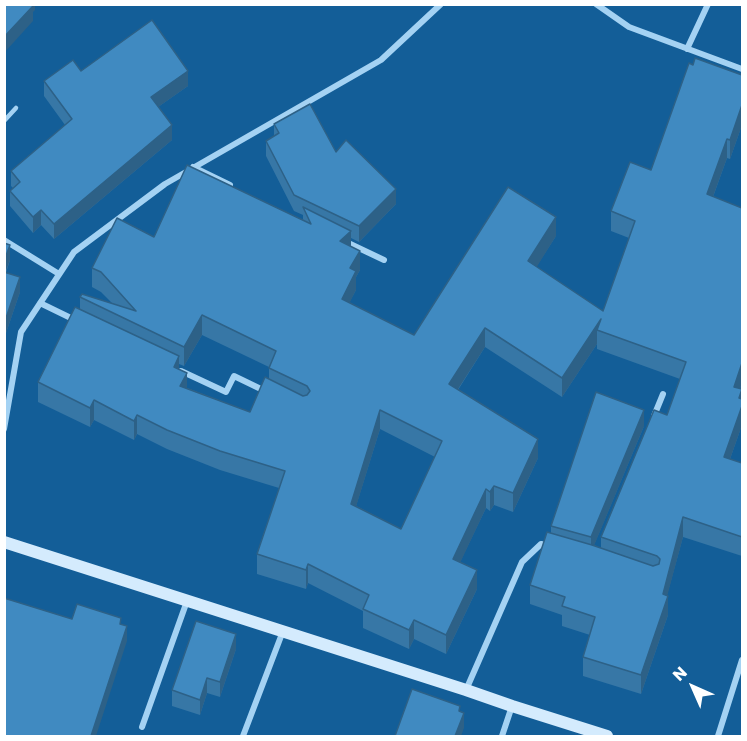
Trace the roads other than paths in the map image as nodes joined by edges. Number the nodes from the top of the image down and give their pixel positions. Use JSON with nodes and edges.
{"nodes":[{"id":1,"x":441,"y":4,"type":"edge"},
{"id":2,"x":596,"y":4,"type":"edge"},
{"id":3,"x":708,"y":4,"type":"edge"},
{"id":4,"x":687,"y":49,"type":"junction"},
{"id":5,"x":742,"y":69,"type":"edge"},
{"id":6,"x":15,"y":108,"type":"dead end"},
{"id":7,"x":4,"y":121,"type":"edge"},
{"id":8,"x":193,"y":167,"type":"junction"},
{"id":9,"x":235,"y":188,"type":"edge"},
{"id":10,"x":4,"y":240,"type":"edge"},
{"id":11,"x":341,"y":240,"type":"edge"},
{"id":12,"x":384,"y":260,"type":"dead end"},
{"id":13,"x":59,"y":274,"type":"junction"},
{"id":14,"x":40,"y":303,"type":"junction"},
{"id":15,"x":81,"y":323,"type":"edge"},
{"id":16,"x":174,"y":367,"type":"edge"},
{"id":17,"x":663,"y":394,"type":"dead end"},
{"id":18,"x":274,"y":395,"type":"edge"},
{"id":19,"x":649,"y":427,"type":"edge"},
{"id":20,"x":4,"y":429,"type":"edge"},
{"id":21,"x":4,"y":542,"type":"edge"},
{"id":22,"x":552,"y":547,"type":"edge"},
{"id":23,"x":187,"y":600,"type":"junction"},
{"id":24,"x":283,"y":631,"type":"junction"},
{"id":25,"x":742,"y":660,"type":"edge"},
{"id":26,"x":466,"y":690,"type":"junction"},
{"id":27,"x":512,"y":706,"type":"junction"},
{"id":28,"x":142,"y":727,"type":"dead end"},
{"id":29,"x":243,"y":736,"type":"edge"},
{"id":30,"x":502,"y":736,"type":"edge"},
{"id":31,"x":607,"y":736,"type":"edge"},
{"id":32,"x":718,"y":736,"type":"edge"}],
"edges":[{"from":1,"to":8,"type":"street"},
{"from":2,"to":4,"type":"street"},
{"from":3,"to":4,"type":"street"},
{"from":4,"to":5,"type":"street"},
{"from":6,"to":7,"type":"lane"},
{"from":8,"to":9,"type":"street"},
{"from":8,"to":13,"type":"street"},
{"from":10,"to":13,"type":"street"},
{"from":11,"to":12,"type":"street"},
{"from":13,"to":14,"type":"street"},
{"from":14,"to":15,"type":"street"},
{"from":14,"to":20,"type":"street"},
{"from":16,"to":18,"type":"street"},
{"from":17,"to":19,"type":"street"},
{"from":21,"to":23,"type":"street"},
{"from":22,"to":26,"type":"street"},
{"from":23,"to":24,"type":"street"},
{"from":23,"to":28,"type":"street"},
{"from":24,"to":26,"type":"street"},
{"from":24,"to":29,"type":"street"},
{"from":25,"to":32,"type":"street"},
{"from":26,"to":27,"type":"street"},
{"from":27,"to":30,"type":"street"},
{"from":27,"to":31,"type":"street"}]}
